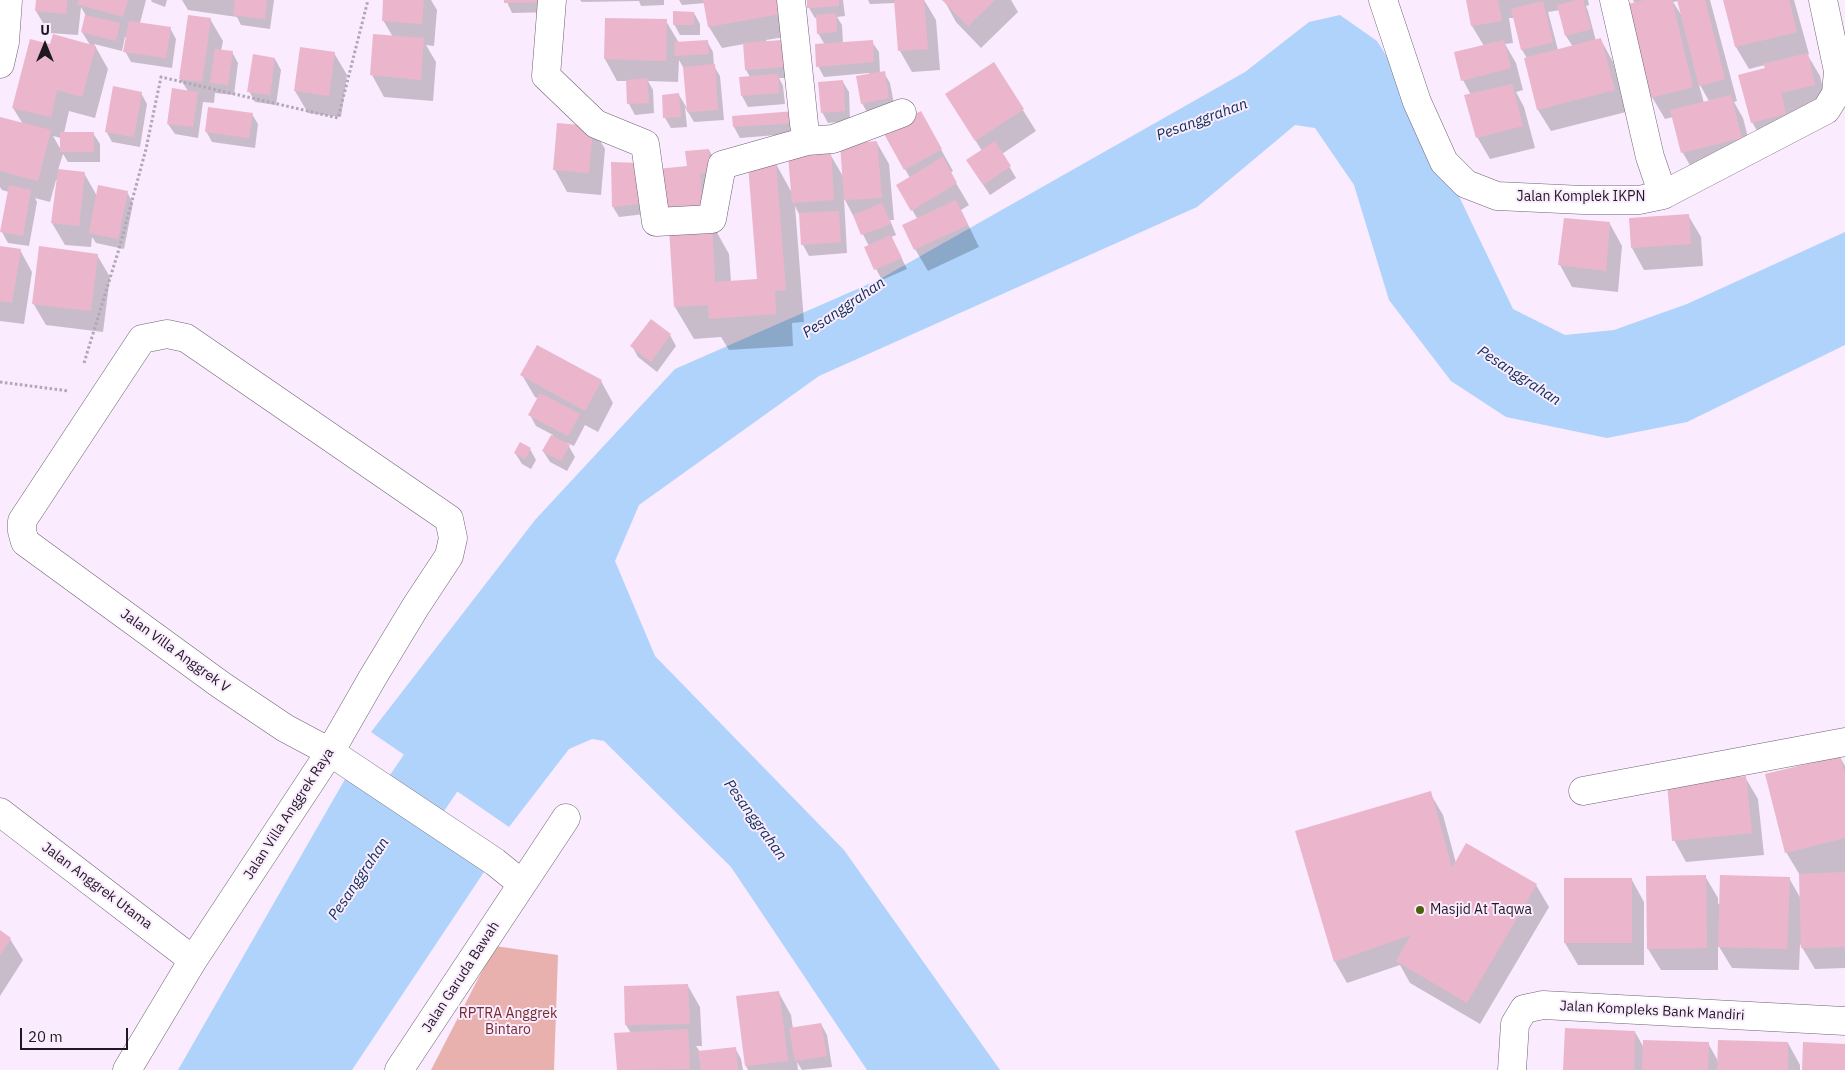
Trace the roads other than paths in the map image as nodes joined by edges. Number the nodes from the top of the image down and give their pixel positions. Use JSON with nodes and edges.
{"nodes":[{"id":1,"x":8,"y":0,"type":"edge"},
{"id":2,"x":552,"y":0,"type":"edge"},
{"id":3,"x":791,"y":0,"type":"edge"},
{"id":4,"x":1383,"y":0,"type":"edge"},
{"id":5,"x":1614,"y":0,"type":"edge"},
{"id":6,"x":1822,"y":0,"type":"edge"},
{"id":7,"x":0,"y":64,"type":"edge"},
{"id":8,"x":902,"y":112,"type":"dead end"},
{"id":9,"x":807,"y":141,"type":"junction"},
{"id":10,"x":1663,"y":195,"type":"junction"},
{"id":11,"x":449,"y":556,"type":"joint"},
{"id":12,"x":1845,"y":742,"type":"edge"},
{"id":13,"x":330,"y":752,"type":"junction"},
{"id":14,"x":1583,"y":791,"type":"dead end"},
{"id":15,"x":0,"y":812,"type":"edge"},
{"id":16,"x":566,"y":818,"type":"dead end"},
{"id":17,"x":522,"y":884,"type":"junction"},
{"id":18,"x":193,"y":960,"type":"junction"},
{"id":19,"x":1845,"y":1021,"type":"edge"},
{"id":20,"x":127,"y":1070,"type":"edge"},
{"id":21,"x":399,"y":1070,"type":"edge"},
{"id":22,"x":1512,"y":1070,"type":"edge"}],
"edges":[{"from":1,"to":7,"type":"street"},
{"from":2,"to":9,"type":"street"},
{"from":3,"to":9,"type":"street"},
{"from":4,"to":10,"type":"street","name":"Jalan Komplek IKPN"},
{"from":5,"to":10,"type":"street"},
{"from":6,"to":10,"type":"street","name":"Jalan Komplek IKPN"},
{"from":8,"to":9,"type":"street"},
{"from":11,"to":13,"type":"street","name":"Jalan Villa Anggrek Raya"},
{"from":11,"to":13,"type":"street","name":"Jalan Villa Anggrek V"},
{"from":12,"to":14,"type":"street"},
{"from":13,"to":17,"type":"street"},
{"from":13,"to":18,"type":"street","name":"Jalan Villa Anggrek Raya"},
{"from":15,"to":18,"type":"street","name":"Jalan Anggrek Utama"},
{"from":16,"to":17,"type":"street","name":"Jalan Garuda Bawah"},
{"from":17,"to":21,"type":"street","name":"Jalan Garuda Bawah"},
{"from":18,"to":20,"type":"street","name":"Jalan Villa Anggrek Raya"},
{"from":19,"to":22,"type":"street","name":"Jalan Kompleks Bank Mandiri"}]}
